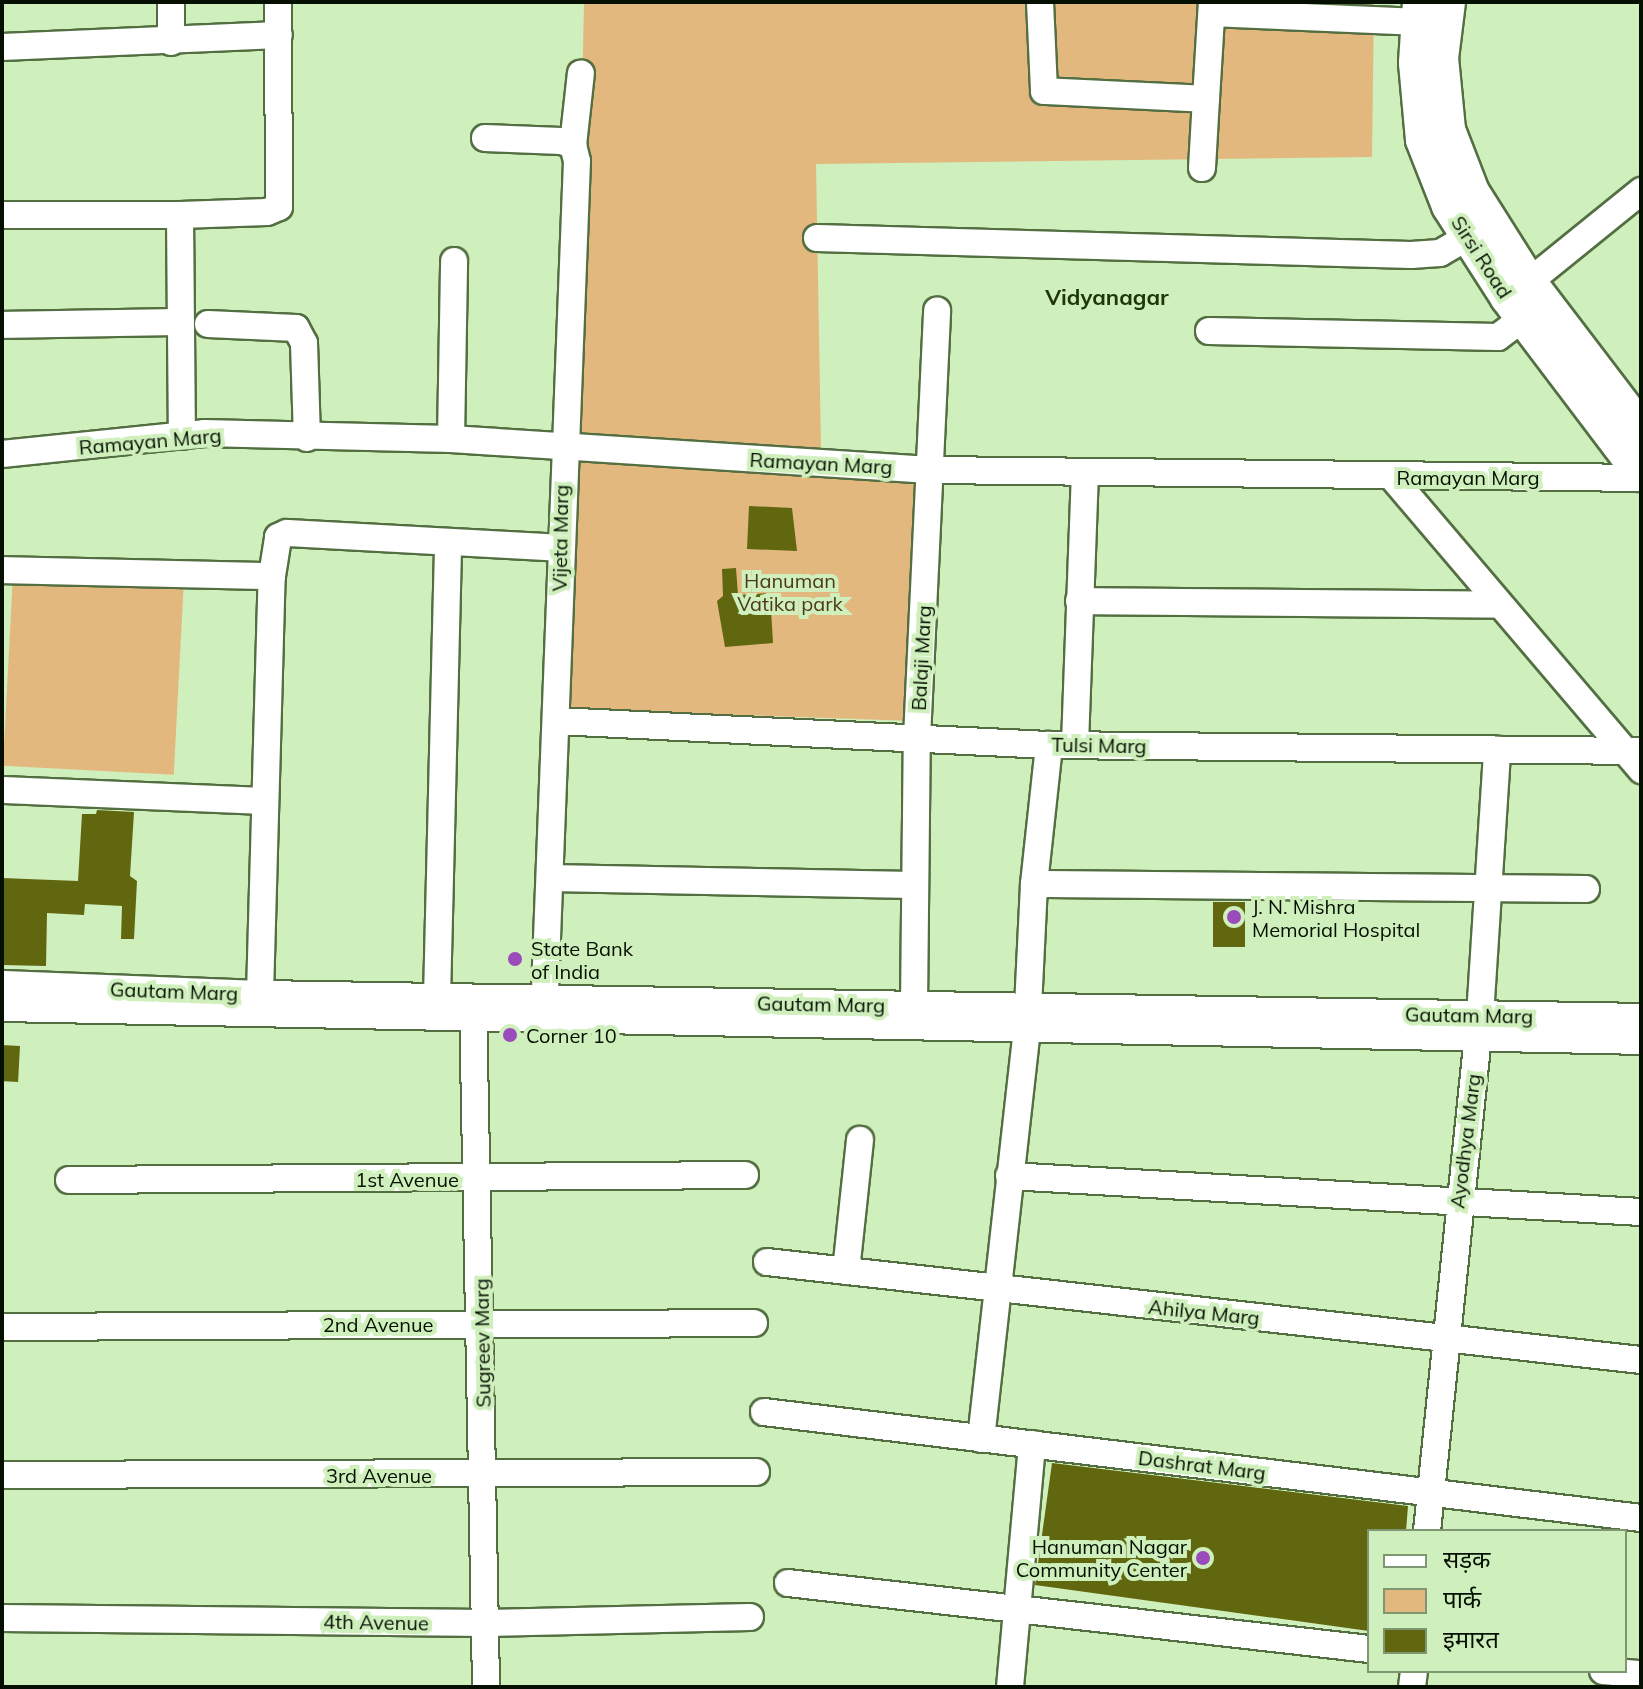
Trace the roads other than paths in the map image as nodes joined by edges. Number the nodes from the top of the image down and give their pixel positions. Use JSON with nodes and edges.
{"nodes":[{"id":1,"x":171,"y":2,"type":"edge"},
{"id":2,"x":278,"y":2,"type":"edge"},
{"id":3,"x":1040,"y":2,"type":"edge"},
{"id":4,"x":1448,"y":2,"type":"edge"},
{"id":5,"x":1212,"y":8,"type":"edge"},
{"id":6,"x":1420,"y":12,"type":"edge"},
{"id":7,"x":279,"y":35,"type":"junction"},
{"id":8,"x":171,"y":42,"type":"junction"},
{"id":9,"x":2,"y":47,"type":"edge"},
{"id":10,"x":581,"y":73,"type":"dead end"},
{"id":11,"x":1206,"y":99,"type":"junction"},
{"id":12,"x":485,"y":138,"type":"dead end"},
{"id":13,"x":573,"y":145,"type":"junction"},
{"id":14,"x":1202,"y":168,"type":"dead end"},
{"id":15,"x":1641,"y":191,"type":"edge"},
{"id":16,"x":2,"y":215,"type":"edge"},
{"id":17,"x":180,"y":215,"type":"junction"},
{"id":18,"x":1468,"y":237,"type":"junction"},
{"id":19,"x":817,"y":238,"type":"dead end"},
{"id":20,"x":454,"y":261,"type":"dead end"},
{"id":21,"x":1520,"y":299,"type":"junction"},
{"id":22,"x":937,"y":310,"type":"dead end"},
{"id":23,"x":180,"y":322,"type":"junction"},
{"id":24,"x":208,"y":324,"type":"dead end"},
{"id":25,"x":2,"y":325,"type":"edge"},
{"id":26,"x":1209,"y":331,"type":"dead end"},
{"id":27,"x":1641,"y":429,"type":"edge"},
{"id":28,"x":182,"y":436,"type":"junction"},
{"id":29,"x":307,"y":438,"type":"junction"},
{"id":30,"x":451,"y":439,"type":"junction"},
{"id":31,"x":562,"y":448,"type":"junction"},
{"id":32,"x":2,"y":454,"type":"edge"},
{"id":33,"x":930,"y":470,"type":"junction"},
{"id":34,"x":1085,"y":474,"type":"junction"},
{"id":35,"x":1641,"y":476,"type":"edge"},
{"id":36,"x":1392,"y":477,"type":"junction"},
{"id":37,"x":448,"y":545,"type":"junction"},
{"id":38,"x":560,"y":548,"type":"junction"},
{"id":39,"x":2,"y":570,"type":"edge"},
{"id":40,"x":272,"y":576,"type":"junction"},
{"id":41,"x":1079,"y":601,"type":"junction"},
{"id":42,"x":1498,"y":605,"type":"junction"},
{"id":43,"x":557,"y":721,"type":"junction"},
{"id":44,"x":917,"y":738,"type":"junction"},
{"id":45,"x":1062,"y":744,"type":"junction"},
{"id":46,"x":1497,"y":750,"type":"junction"},
{"id":47,"x":1636,"y":757,"type":"edge"},
{"id":48,"x":2,"y":790,"type":"edge"},
{"id":49,"x":263,"y":801,"type":"junction"},
{"id":50,"x":550,"y":878,"type":"junction"},
{"id":51,"x":1034,"y":884,"type":"junction"},
{"id":52,"x":913,"y":885,"type":"junction"},
{"id":53,"x":1586,"y":889,"type":"dead end"},
{"id":54,"x":1488,"y":891,"type":"junction"},
{"id":55,"x":2,"y":984,"type":"edge"},
{"id":56,"x":260,"y":994,"type":"junction"},
{"id":57,"x":437,"y":998,"type":"junction"},
{"id":58,"x":914,"y":1006,"type":"junction"},
{"id":59,"x":2,"y":1008,"type":"edge"},
{"id":60,"x":473,"y":1009,"type":"junction"},
{"id":61,"x":544,"y":1010,"type":"junction"},
{"id":62,"x":1641,"y":1017,"type":"edge"},
{"id":63,"x":1027,"y":1018,"type":"junction"},
{"id":64,"x":1479,"y":1026,"type":"junction"},
{"id":65,"x":1641,"y":1041,"type":"edge"},
{"id":66,"x":860,"y":1140,"type":"dead end"},
{"id":67,"x":745,"y":1175,"type":"dead end"},
{"id":68,"x":1009,"y":1176,"type":"junction"},
{"id":69,"x":476,"y":1178,"type":"junction"},
{"id":70,"x":69,"y":1180,"type":"dead end"},
{"id":71,"x":1458,"y":1199,"type":"junction"},
{"id":72,"x":1641,"y":1212,"type":"edge"},
{"id":73,"x":767,"y":1262,"type":"dead end"},
{"id":74,"x":846,"y":1271,"type":"junction"},
{"id":75,"x":998,"y":1291,"type":"junction"},
{"id":76,"x":754,"y":1323,"type":"dead end"},
{"id":77,"x":483,"y":1324,"type":"junction"},
{"id":78,"x":2,"y":1327,"type":"edge"},
{"id":79,"x":1445,"y":1338,"type":"junction"},
{"id":80,"x":1641,"y":1360,"type":"edge"},
{"id":81,"x":764,"y":1412,"type":"dead end"},
{"id":82,"x":981,"y":1439,"type":"junction"},
{"id":83,"x":1032,"y":1444,"type":"junction"},
{"id":84,"x":756,"y":1472,"type":"dead end"},
{"id":85,"x":485,"y":1474,"type":"junction"},
{"id":86,"x":2,"y":1475,"type":"edge"},
{"id":87,"x":1430,"y":1494,"type":"junction"},
{"id":88,"x":1641,"y":1518,"type":"edge"},
{"id":89,"x":1427,"y":1529,"type":"edge"},
{"id":90,"x":788,"y":1583,"type":"dead end"},
{"id":91,"x":1017,"y":1607,"type":"junction"},
{"id":92,"x":750,"y":1617,"type":"dead end"},
{"id":93,"x":2,"y":1618,"type":"edge"},
{"id":94,"x":486,"y":1623,"type":"junction"},
{"id":95,"x":1367,"y":1649,"type":"edge"},
{"id":96,"x":486,"y":1687,"type":"edge"},
{"id":97,"x":1010,"y":1687,"type":"edge"}],
"edges":[{"from":1,"to":8,"type":"street"},
{"from":2,"to":7,"type":"street"},
{"from":3,"to":11,"type":"street"},
{"from":4,"to":21,"type":"main road","name":"Sirsi Road"},
{"from":5,"to":6,"type":"street"},
{"from":5,"to":11,"type":"street"},
{"from":6,"to":18,"type":"main road","name":"Sirsi Road"},
{"from":7,"to":8,"type":"street"},
{"from":7,"to":17,"type":"street"},
{"from":8,"to":9,"type":"street"},
{"from":10,"to":13,"type":"street","name":"Vijeta Marg"},
{"from":11,"to":14,"type":"street"},
{"from":12,"to":13,"type":"street"},
{"from":13,"to":31,"type":"street","name":"Vijeta Marg"},
{"from":15,"to":21,"type":"street"},
{"from":16,"to":17,"type":"street"},
{"from":17,"to":23,"type":"street"},
{"from":18,"to":19,"type":"street"},
{"from":18,"to":21,"type":"main road","name":"Sirsi Road"},
{"from":20,"to":30,"type":"street"},
{"from":21,"to":26,"type":"street"},
{"from":21,"to":27,"type":"main road","name":"Sirsi Road"},
{"from":21,"to":35,"type":"main road","name":"Sirsi Road"},
{"from":22,"to":33,"type":"street","name":"Balaji Marg"},
{"from":23,"to":25,"type":"street"},
{"from":23,"to":28,"type":"street"},
{"from":24,"to":29,"type":"street"},
{"from":28,"to":29,"type":"street","name":"Ramayan Marg"},
{"from":28,"to":32,"type":"street","name":"Ramayan Marg"},
{"from":29,"to":30,"type":"street","name":"Ramayan Marg"},
{"from":30,"to":31,"type":"street","name":"Ramayan Marg"},
{"from":31,"to":33,"type":"street","name":"Ramayan Marg"},
{"from":31,"to":38,"type":"street","name":"Vijeta Marg"},
{"from":33,"to":34,"type":"street","name":"Ramayan Marg"},
{"from":33,"to":44,"type":"street","name":"Balaji Marg"},
{"from":34,"to":36,"type":"street","name":"Ramayan Marg"},
{"from":34,"to":41,"type":"street"},
{"from":35,"to":36,"type":"street","name":"Ramayan Marg"},
{"from":36,"to":42,"type":"street"},
{"from":37,"to":38,"type":"street"},
{"from":37,"to":40,"type":"street"},
{"from":37,"to":57,"type":"street"},
{"from":38,"to":43,"type":"street","name":"Vijeta Marg"},
{"from":39,"to":40,"type":"street"},
{"from":40,"to":49,"type":"street"},
{"from":41,"to":42,"type":"street"},
{"from":41,"to":45,"type":"street"},
{"from":42,"to":47,"type":"street"},
{"from":43,"to":44,"type":"street","name":"Tulsi Marg"},
{"from":43,"to":50,"type":"street","name":"Vijeta Marg"},
{"from":44,"to":45,"type":"street","name":"Tulsi Marg"},
{"from":44,"to":52,"type":"street","name":"Balaji Marg"},
{"from":45,"to":46,"type":"street","name":"Tulsi Marg"},
{"from":45,"to":51,"type":"street"},
{"from":46,"to":47,"type":"street","name":"Tulsi Marg"},
{"from":46,"to":54,"type":"street","name":"Ayodhya Marg"},
{"from":48,"to":49,"type":"street"},
{"from":49,"to":56,"type":"street"},
{"from":50,"to":52,"type":"street"},
{"from":50,"to":61,"type":"street","name":"Vijeta Marg"},
{"from":51,"to":54,"type":"street"},
{"from":51,"to":63,"type":"street"},
{"from":52,"to":58,"type":"street","name":"Balaji Marg"},
{"from":53,"to":54,"type":"street"},
{"from":54,"to":64,"type":"street","name":"Ayodhya Marg"},
{"from":55,"to":56,"type":"street","name":"Gautam Marg"},
{"from":56,"to":57,"type":"street","name":"Gautam Marg"},
{"from":57,"to":60,"type":"street","name":"Gautam Marg"},
{"from":58,"to":61,"type":"street","name":"Gautam Marg"},
{"from":58,"to":63,"type":"street","name":"Gautam Marg"},
{"from":59,"to":60,"type":"street","name":"Gautam Marg"},
{"from":60,"to":61,"type":"street","name":"Gautam Marg"},
{"from":60,"to":69,"type":"street","name":"Sugreev Marg"},
{"from":61,"to":63,"type":"street","name":"Gautam Marg"},
{"from":62,"to":64,"type":"street","name":"Gautam Marg"},
{"from":63,"to":64,"type":"street","name":"Gautam Marg"},
{"from":63,"to":68,"type":"street"},
{"from":64,"to":65,"type":"street","name":"Gautam Marg"},
{"from":64,"to":71,"type":"street","name":"Ayodhya Marg"},
{"from":66,"to":74,"type":"street"},
{"from":67,"to":69,"type":"street","name":"1st Avenue"},
{"from":68,"to":71,"type":"street"},
{"from":68,"to":75,"type":"street"},
{"from":69,"to":70,"type":"street","name":"1st Avenue"},
{"from":69,"to":77,"type":"street","name":"Sugreev Marg"},
{"from":71,"to":72,"type":"street"},
{"from":71,"to":79,"type":"street","name":"Ayodhya Marg"},
{"from":73,"to":74,"type":"street","name":"Ahilya Marg"},
{"from":74,"to":75,"type":"street","name":"Ahilya Marg"},
{"from":75,"to":79,"type":"street","name":"Ahilya Marg"},
{"from":75,"to":82,"type":"street"},
{"from":76,"to":77,"type":"street","name":"2nd Avenue"},
{"from":77,"to":78,"type":"street","name":"2nd Avenue"},
{"from":77,"to":85,"type":"street","name":"Sugreev Marg"},
{"from":79,"to":80,"type":"street","name":"Ahilya Marg"},
{"from":79,"to":87,"type":"street","name":"Ayodhya Marg"},
{"from":81,"to":82,"type":"street","name":"Dashrat Marg"},
{"from":82,"to":83,"type":"street","name":"Dashrat Marg"},
{"from":83,"to":87,"type":"street","name":"Dashrat Marg"},
{"from":83,"to":91,"type":"street"},
{"from":84,"to":85,"type":"street","name":"3rd Avenue"},
{"from":85,"to":86,"type":"street","name":"3rd Avenue"},
{"from":85,"to":94,"type":"street","name":"Sugreev Marg"},
{"from":87,"to":88,"type":"street","name":"Dashrat Marg"},
{"from":87,"to":89,"type":"street","name":"Ayodhya Marg"},
{"from":90,"to":91,"type":"street"},
{"from":91,"to":95,"type":"street"},
{"from":91,"to":97,"type":"street"},
{"from":92,"to":94,"type":"street","name":"4th Avenue"},
{"from":93,"to":94,"type":"street","name":"4th Avenue"},
{"from":94,"to":96,"type":"street","name":"Sugreev Marg"}]}
